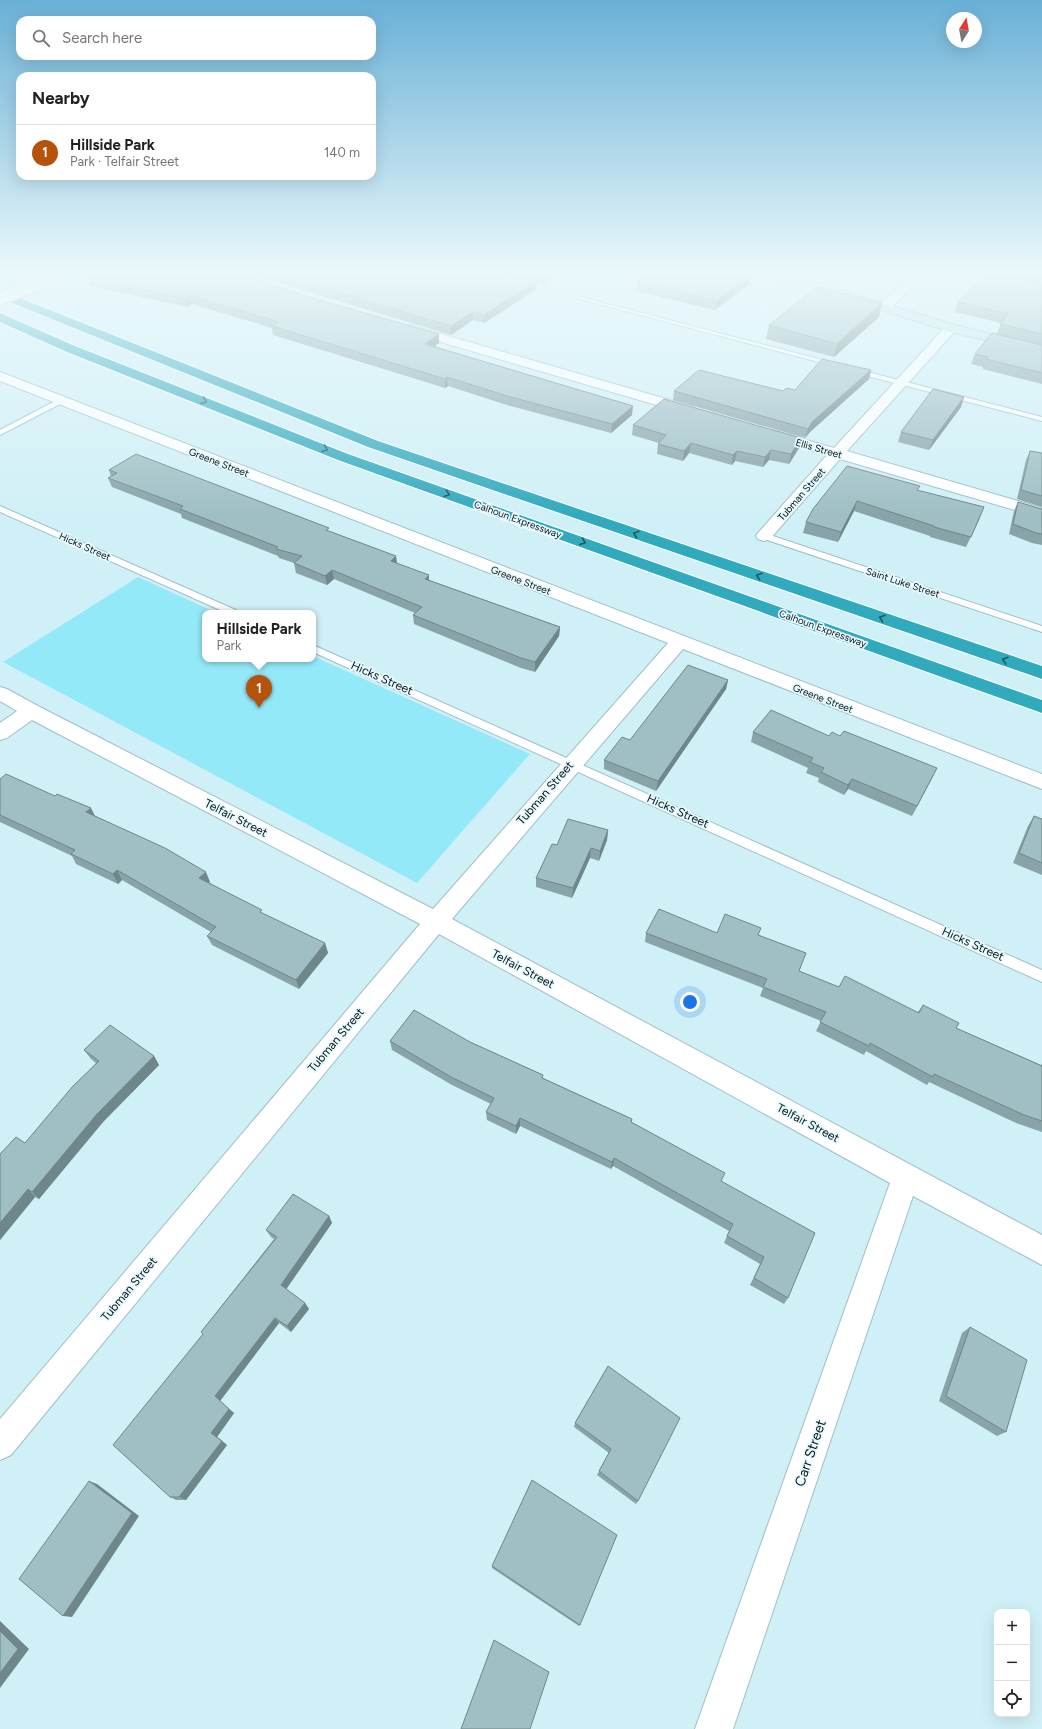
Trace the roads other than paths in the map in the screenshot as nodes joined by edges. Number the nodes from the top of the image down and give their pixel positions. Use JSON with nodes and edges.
{"nodes":[{"id":1,"x":83,"y":354,"type":"edge"},
{"id":2,"x":148,"y":354,"type":"edge"},
{"id":3,"x":496,"y":354,"type":"edge"},
{"id":4,"x":794,"y":354,"type":"edge"},
{"id":5,"x":928,"y":354,"type":"edge"},
{"id":6,"x":841,"y":366,"type":"edge"},
{"id":7,"x":848,"y":368,"type":"edge"},
{"id":8,"x":0,"y":376,"type":"edge"},
{"id":9,"x":902,"y":383,"type":"junction"},
{"id":10,"x":62,"y":400,"type":"junction"},
{"id":11,"x":699,"y":413,"type":"edge"},
{"id":12,"x":1042,"y":419,"type":"edge"},
{"id":13,"x":760,"y":431,"type":"edge"},
{"id":14,"x":0,"y":433,"type":"edge"},
{"id":15,"x":837,"y":453,"type":"junction"},
{"id":16,"x":0,"y":508,"type":"edge"},
{"id":17,"x":1042,"y":513,"type":"edge"},
{"id":18,"x":764,"y":536,"type":"joint"},
{"id":19,"x":228,"y":610,"type":"edge"},
{"id":20,"x":1042,"y":629,"type":"edge"},
{"id":21,"x":679,"y":642,"type":"junction"},
{"id":22,"x":316,"y":649,"type":"edge"},
{"id":23,"x":1042,"y":673,"type":"edge"},
{"id":24,"x":0,"y":693,"type":"edge"},
{"id":25,"x":1042,"y":707,"type":"edge"},
{"id":26,"x":31,"y":711,"type":"junction"},
{"id":27,"x":0,"y":733,"type":"edge"},
{"id":28,"x":571,"y":762,"type":"junction"},
{"id":29,"x":1042,"y":782,"type":"edge"},
{"id":30,"x":435,"y":921,"type":"junction"},
{"id":31,"x":1042,"y":976,"type":"edge"},
{"id":32,"x":906,"y":1176,"type":"junction"},
{"id":33,"x":1042,"y":1251,"type":"edge"},
{"id":34,"x":0,"y":1444,"type":"edge"},
{"id":35,"x":714,"y":1729,"type":"edge"}],
"edges":[{"from":1,"to":25,"type":"highway","name":"Calhoun Expressway","one_way":true},
{"from":23,"to":2,"type":"highway","name":"Calhoun Expressway","one_way":true},
{"from":3,"to":11,"type":"street"},
{"from":4,"to":6,"type":"lane"},
{"from":5,"to":9,"type":"street","name":"Tubman Street"},
{"from":7,"to":9,"type":"lane"},
{"from":8,"to":10,"type":"street","name":"Greene Street"},
{"from":9,"to":12,"type":"lane"},
{"from":9,"to":15,"type":"street","name":"Tubman Street"},
{"from":10,"to":14,"type":"lane"},
{"from":10,"to":21,"type":"street","name":"Greene Street"},
{"from":13,"to":15,"type":"street","name":"Ellis Street"},
{"from":15,"to":17,"type":"street","name":"Ellis Street"},
{"from":15,"to":18,"type":"street","name":"Tubman Street"},
{"from":16,"to":19,"type":"lane","name":"Hicks Street"},
{"from":18,"to":20,"type":"lane","name":"Saint Luke Street"},
{"from":21,"to":28,"type":"street","name":"Tubman Street"},
{"from":21,"to":29,"type":"street","name":"Greene Street"},
{"from":22,"to":28,"type":"lane","name":"Hicks Street"},
{"from":24,"to":26,"type":"street","name":"Telfair Street"},
{"from":26,"to":27,"type":"street"},
{"from":26,"to":30,"type":"street","name":"Telfair Street"},
{"from":28,"to":30,"type":"street","name":"Tubman Street"},
{"from":28,"to":31,"type":"lane","name":"Hicks Street"},
{"from":30,"to":32,"type":"street","name":"Telfair Street"},
{"from":30,"to":34,"type":"street","name":"Tubman Street"},
{"from":32,"to":33,"type":"street","name":"Telfair Street"},
{"from":32,"to":35,"type":"street","name":"Carr Street"}]}
